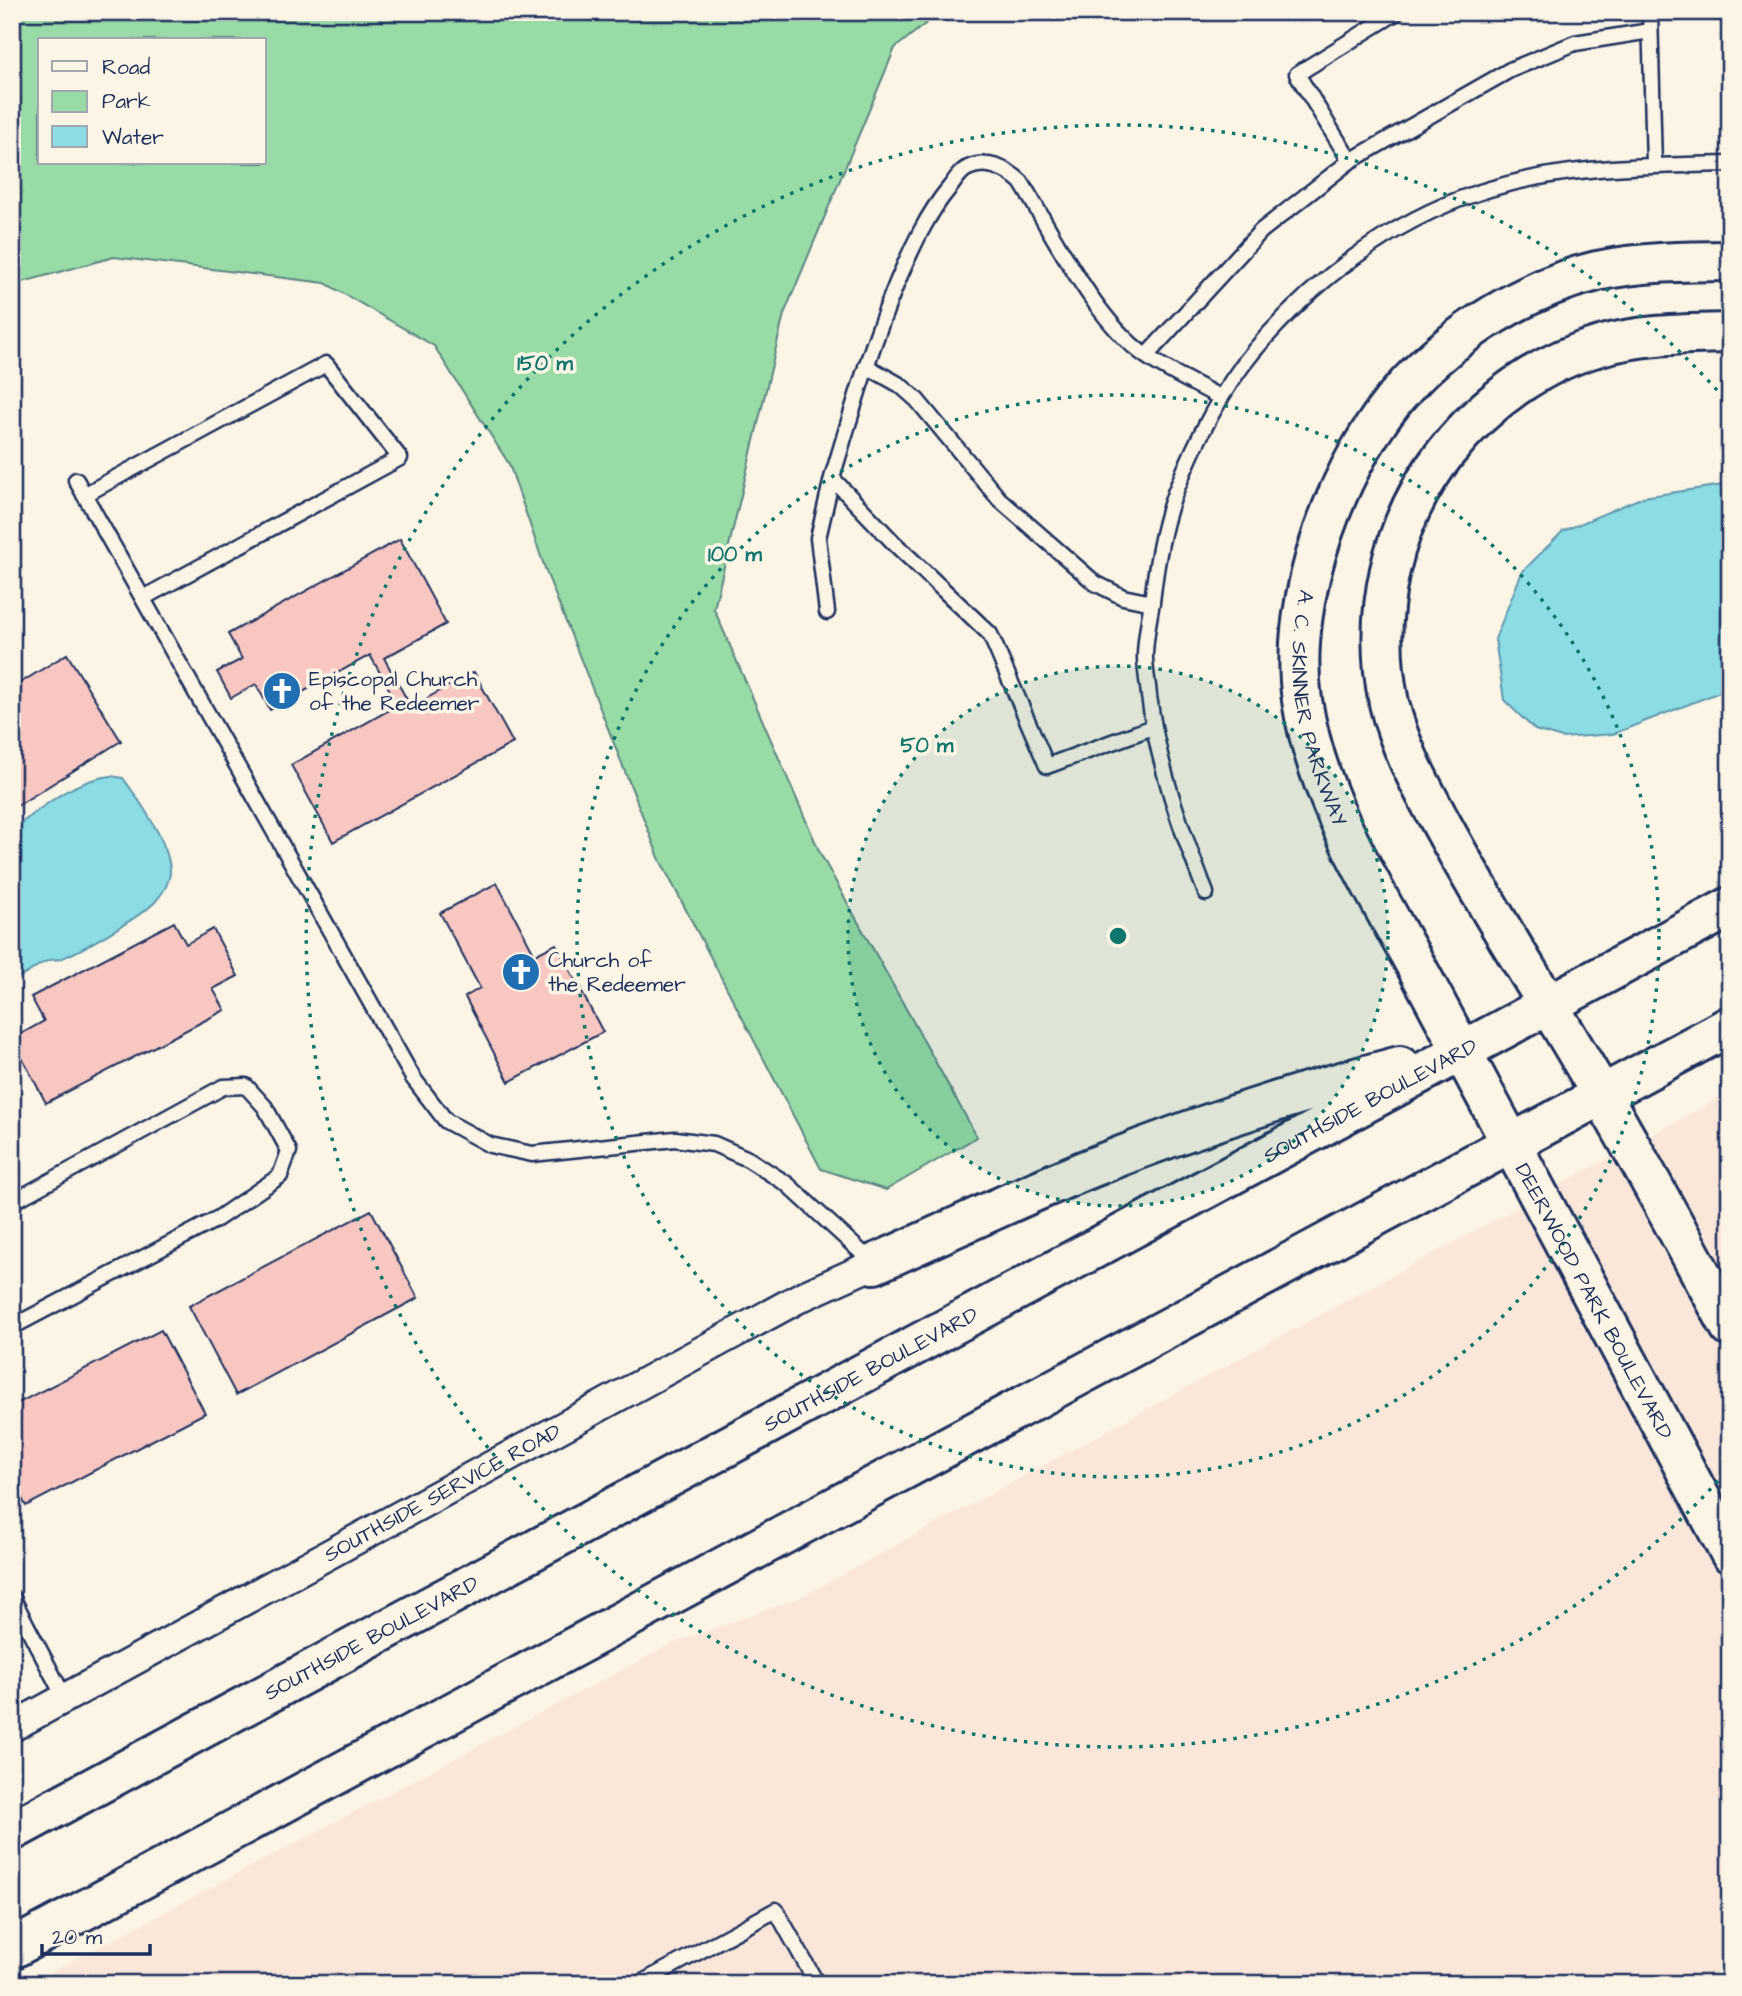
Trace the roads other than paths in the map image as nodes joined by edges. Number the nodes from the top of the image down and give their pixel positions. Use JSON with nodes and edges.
{"nodes":[{"id":1,"x":1397,"y":12,"type":"edge"},
{"id":2,"x":1650,"y":12,"type":"edge"},
{"id":3,"x":1650,"y":31,"type":"junction"},
{"id":4,"x":1350,"y":161,"type":"junction"},
{"id":5,"x":1730,"y":164,"type":"edge"},
{"id":6,"x":1654,"y":166,"type":"junction"},
{"id":7,"x":1730,"y":261,"type":"edge"},
{"id":8,"x":1730,"y":333,"type":"edge"},
{"id":9,"x":1146,"y":356,"type":"junction"},
{"id":10,"x":866,"y":366,"type":"junction"},
{"id":11,"x":1221,"y":398,"type":"junction"},
{"id":12,"x":832,"y":478,"type":"junction"},
{"id":13,"x":76,"y":480,"type":"dead end"},
{"id":14,"x":84,"y":495,"type":"junction"},
{"id":15,"x":143,"y":598,"type":"junction"},
{"id":16,"x":1152,"y":603,"type":"junction"},
{"id":17,"x":827,"y":612,"type":"dead end"},
{"id":18,"x":1153,"y":727,"type":"junction"},
{"id":19,"x":1206,"y":893,"type":"dead end"},
{"id":20,"x":1730,"y":907,"type":"edge"},
{"id":21,"x":1548,"y":1004,"type":"junction"},
{"id":22,"x":1730,"y":1026,"type":"edge"},
{"id":23,"x":1460,"y":1050,"type":"junction"},
{"id":24,"x":1601,"y":1094,"type":"junction"},
{"id":25,"x":1509,"y":1144,"type":"junction"},
{"id":26,"x":12,"y":1202,"type":"edge"},
{"id":27,"x":874,"y":1264,"type":"junction"},
{"id":28,"x":12,"y":1327,"type":"edge"},
{"id":29,"x":1730,"y":1327,"type":"edge"},
{"id":30,"x":1730,"y":1553,"type":"edge"},
{"id":31,"x":12,"y":1597,"type":"edge"},
{"id":32,"x":65,"y":1699,"type":"junction"},
{"id":33,"x":12,"y":1727,"type":"edge"},
{"id":34,"x":12,"y":1831,"type":"edge"},
{"id":35,"x":12,"y":1949,"type":"edge"},
{"id":36,"x":639,"y":1984,"type":"edge"},
{"id":37,"x":817,"y":1984,"type":"edge"}],
"edges":[{"from":1,"to":4,"type":"lane"},
{"from":2,"to":3,"type":"lane"},
{"from":3,"to":4,"type":"lane"},
{"from":3,"to":6,"type":"lane"},
{"from":4,"to":9,"type":"lane"},
{"from":5,"to":6,"type":"lane"},
{"from":6,"to":11,"type":"lane"},
{"from":7,"to":23,"type":"main road","name":"A. C. SKINNER PARKWAY"},
{"from":8,"to":21,"type":"main road"},
{"from":9,"to":10,"type":"lane"},
{"from":9,"to":11,"type":"lane"},
{"from":10,"to":12,"type":"lane"},
{"from":10,"to":16,"type":"lane"},
{"from":11,"to":16,"type":"lane"},
{"from":12,"to":17,"type":"lane"},
{"from":12,"to":18,"type":"lane"},
{"from":13,"to":14,"type":"lane"},
{"from":14,"to":15,"type":"lane"},
{"from":14,"to":15,"type":"lane"},
{"from":15,"to":27,"type":"lane"},
{"from":16,"to":18,"type":"lane"},
{"from":18,"to":19,"type":"lane"},
{"from":20,"to":21,"type":"main road","name":"SOUTHSIDE BOULEVARD"},
{"from":21,"to":23,"type":"main road","name":"SOUTHSIDE BOULEVARD"},
{"from":21,"to":24,"type":"main road"},
{"from":22,"to":24,"type":"main road"},
{"from":23,"to":25,"type":"main road","name":"DEERWOOD PARK BOULEVARD"},
{"from":23,"to":27,"type":"main road"},
{"from":23,"to":34,"type":"main road","name":"SOUTHSIDE BOULEVARD"},
{"from":24,"to":25,"type":"main road"},
{"from":24,"to":29,"type":"main road"},
{"from":25,"to":30,"type":"main road","name":"DEERWOOD PARK BOULEVARD"},
{"from":25,"to":35,"type":"main road"},
{"from":26,"to":28,"type":"lane"},
{"from":27,"to":32,"type":"street","name":"SOUTHSIDE SERVICE ROAD"},
{"from":31,"to":32,"type":"lane"},
{"from":32,"to":33,"type":"street","name":"SOUTHSIDE SERVICE ROAD"},
{"from":36,"to":37,"type":"lane"}]}
